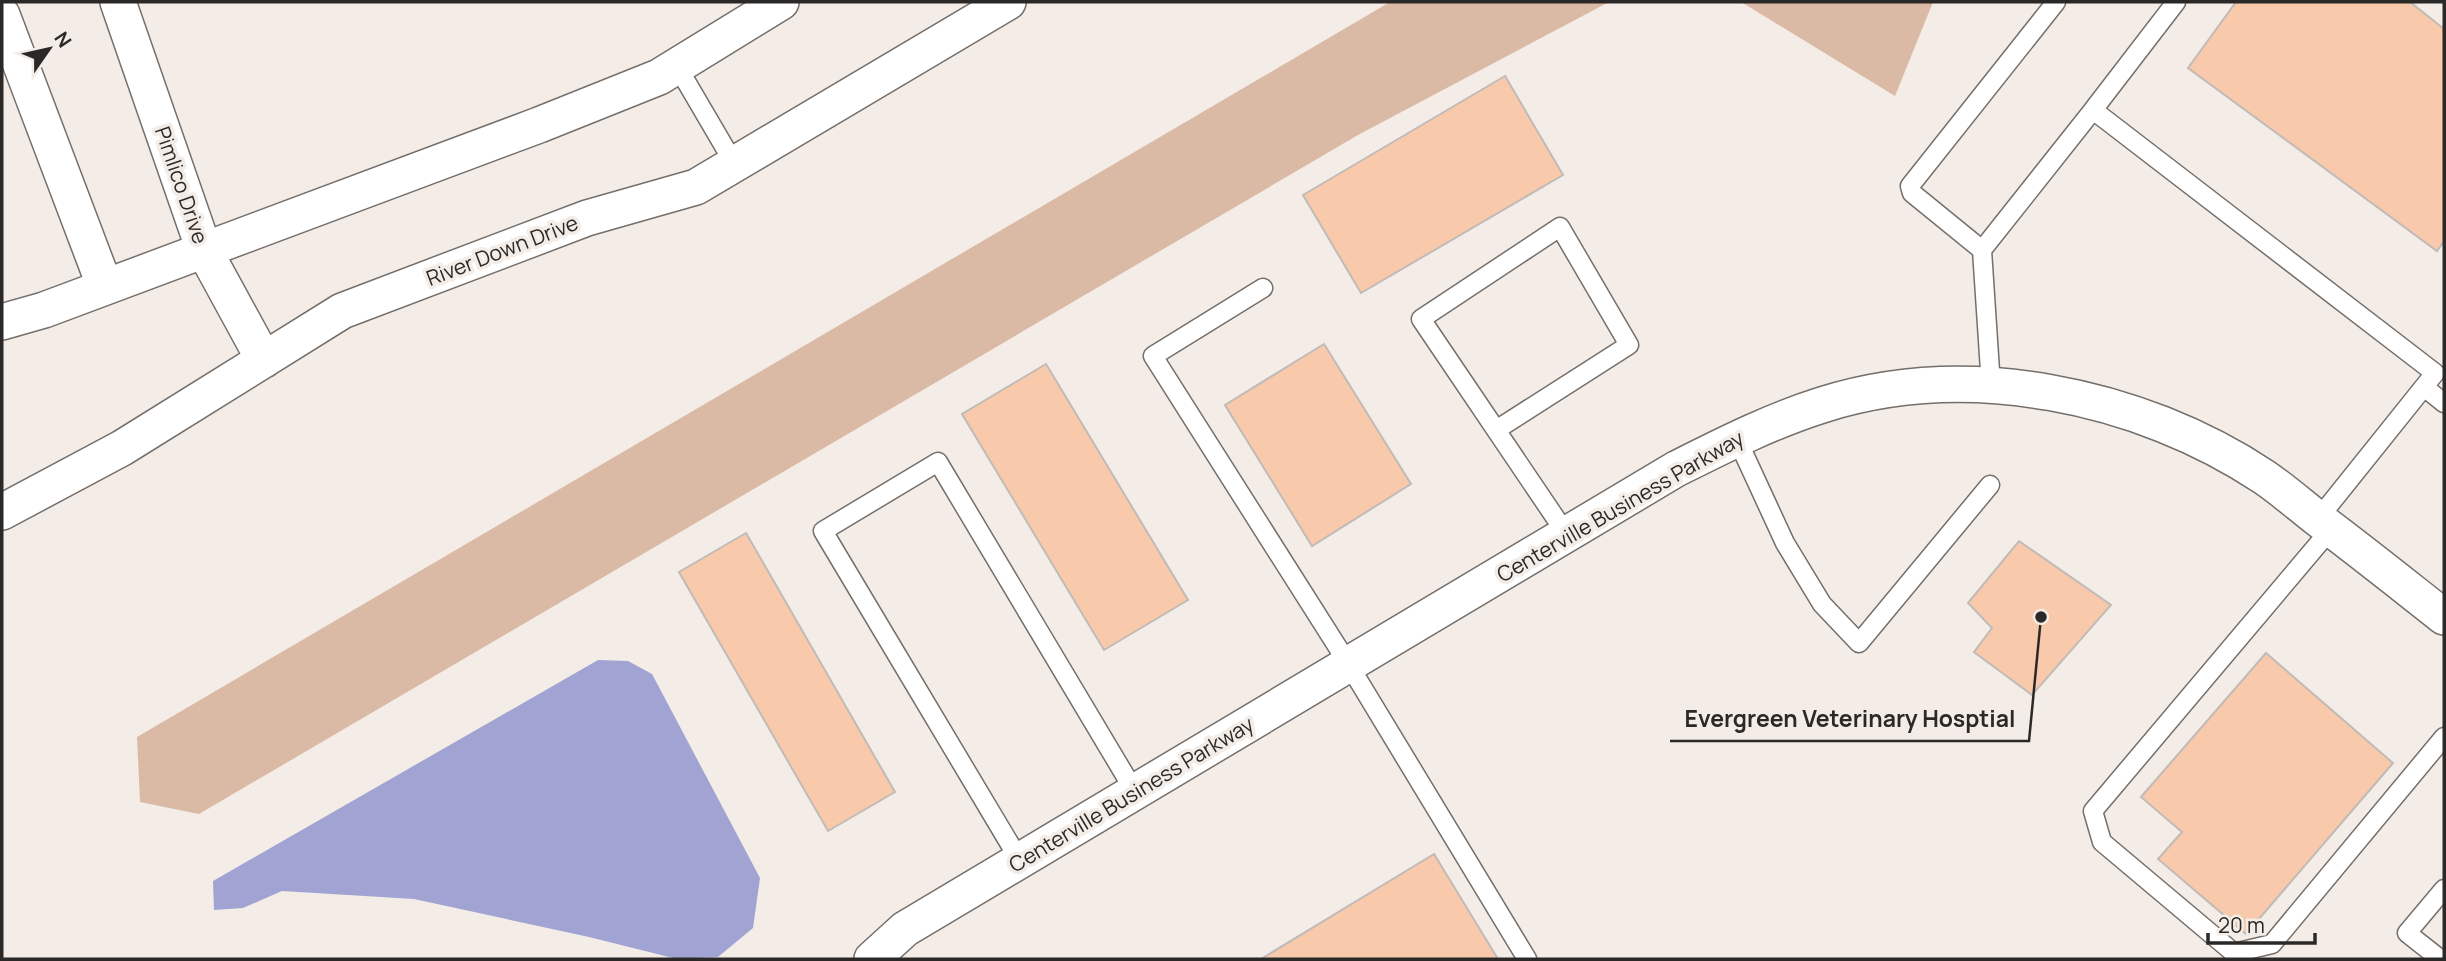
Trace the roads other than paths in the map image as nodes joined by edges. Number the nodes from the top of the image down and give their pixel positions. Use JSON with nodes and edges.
{"nodes":[{"id":1,"x":118,"y":2,"type":"edge"},
{"id":2,"x":781,"y":2,"type":"edge"},
{"id":3,"x":1008,"y":2,"type":"edge"},
{"id":4,"x":2056,"y":2,"type":"edge"},
{"id":5,"x":2176,"y":2,"type":"edge"},
{"id":6,"x":2,"y":15,"type":"edge"},
{"id":7,"x":677,"y":66,"type":"junction"},
{"id":8,"x":2093,"y":110,"type":"junction"},
{"id":9,"x":734,"y":165,"type":"junction"},
{"id":10,"x":204,"y":250,"type":"junction"},
{"id":11,"x":1982,"y":250,"type":"junction"},
{"id":12,"x":104,"y":287,"type":"junction"},
{"id":13,"x":1263,"y":288,"type":"dead end"},
{"id":14,"x":2,"y":322,"type":"edge"},
{"id":15,"x":264,"y":360,"type":"junction"},
{"id":16,"x":2434,"y":374,"type":"edge"},
{"id":17,"x":1991,"y":386,"type":"junction"},
{"id":18,"x":2444,"y":403,"type":"edge"},
{"id":19,"x":1496,"y":430,"type":"junction"},
{"id":20,"x":1737,"y":439,"type":"junction"},
{"id":21,"x":1990,"y":485,"type":"dead end"},
{"id":22,"x":2,"y":512,"type":"edge"},
{"id":23,"x":2325,"y":524,"type":"junction"},
{"id":24,"x":1567,"y":535,"type":"junction"},
{"id":25,"x":2444,"y":617,"type":"edge"},
{"id":26,"x":1349,"y":665,"type":"junction"},
{"id":27,"x":2444,"y":737,"type":"edge"},
{"id":28,"x":1135,"y":792,"type":"junction"},
{"id":29,"x":1020,"y":860,"type":"junction"},
{"id":30,"x":2444,"y":889,"type":"edge"},
{"id":31,"x":872,"y":959,"type":"edge"},
{"id":32,"x":1527,"y":959,"type":"edge"},
{"id":33,"x":2440,"y":959,"type":"edge"}],
"edges":[{"from":1,"to":10,"type":"street","name":"Pimlico Drive"},
{"from":2,"to":7,"type":"street"},
{"from":3,"to":9,"type":"street","name":"River Down Drive"},
{"from":4,"to":11,"type":"lane"},
{"from":5,"to":8,"type":"lane"},
{"from":6,"to":12,"type":"street"},
{"from":7,"to":9,"type":"lane"},
{"from":7,"to":10,"type":"street"},
{"from":8,"to":11,"type":"lane"},
{"from":8,"to":16,"type":"lane"},
{"from":9,"to":15,"type":"street","name":"River Down Drive"},
{"from":10,"to":12,"type":"street"},
{"from":10,"to":15,"type":"street","name":"Pimlico Drive"},
{"from":11,"to":17,"type":"lane"},
{"from":12,"to":14,"type":"street"},
{"from":13,"to":26,"type":"lane"},
{"from":15,"to":22,"type":"street","name":"River Down Drive"},
{"from":16,"to":18,"type":"lane"},
{"from":16,"to":23,"type":"lane"},
{"from":17,"to":20,"type":"street","name":"Centerville Business Parkway"},
{"from":17,"to":23,"type":"street","name":"Centerville Business Parkway"},
{"from":19,"to":19,"type":"lane"},
{"from":19,"to":24,"type":"lane"},
{"from":20,"to":21,"type":"lane"},
{"from":20,"to":24,"type":"street","name":"Centerville Business Parkway"},
{"from":23,"to":25,"type":"street","name":"Centerville Business Parkway"},
{"from":23,"to":27,"type":"lane"},
{"from":24,"to":26,"type":"street","name":"Centerville Business Parkway"},
{"from":26,"to":28,"type":"street","name":"Centerville Business Parkway"},
{"from":26,"to":32,"type":"lane"},
{"from":28,"to":29,"type":"street","name":"Centerville Business Parkway"},
{"from":28,"to":29,"type":"lane"},
{"from":29,"to":31,"type":"street","name":"Centerville Business Parkway"},
{"from":30,"to":33,"type":"lane"}]}
